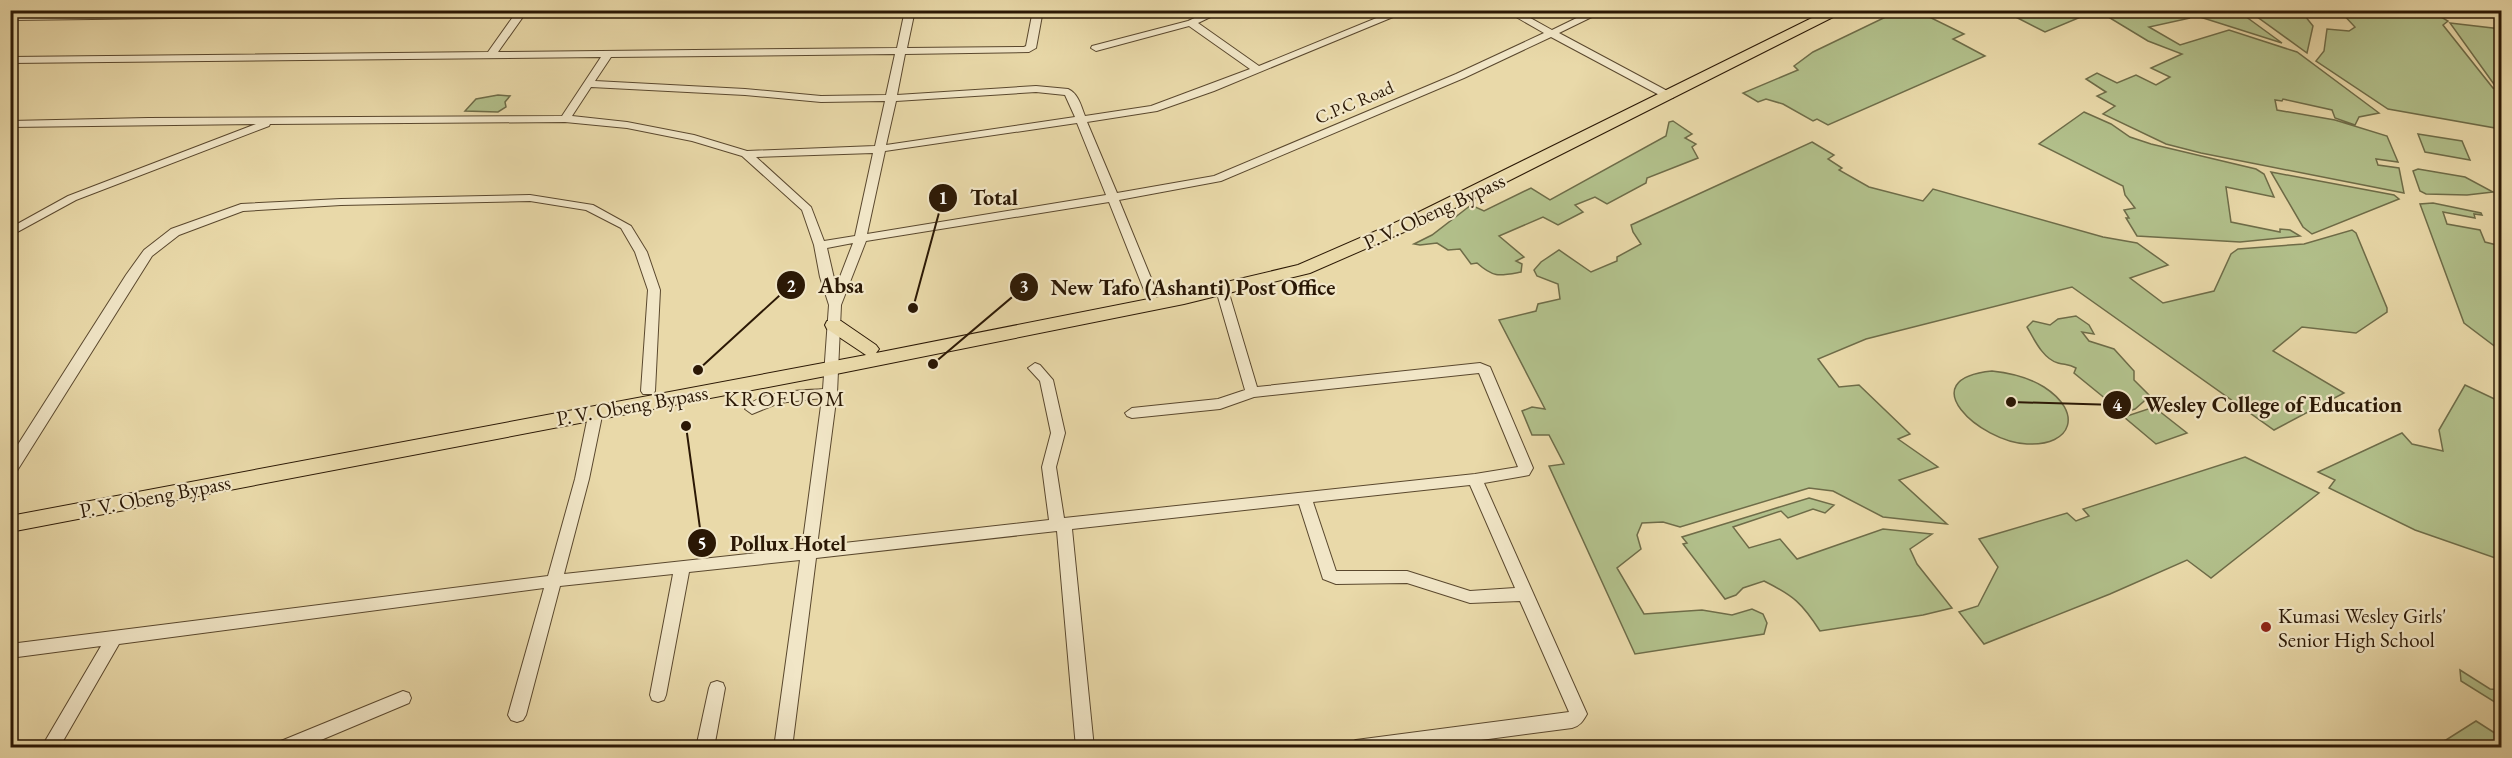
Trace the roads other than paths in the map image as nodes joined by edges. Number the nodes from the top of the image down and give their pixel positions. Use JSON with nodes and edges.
{"nodes":[{"id":1,"x":599,"y":10,"type":"edge"},
{"id":2,"x":910,"y":10,"type":"edge"},
{"id":3,"x":1038,"y":10,"type":"edge"},
{"id":4,"x":1221,"y":10,"type":"edge"},
{"id":5,"x":1407,"y":10,"type":"edge"},
{"id":6,"x":1508,"y":10,"type":"edge"},
{"id":7,"x":1602,"y":10,"type":"edge"},
{"id":8,"x":1821,"y":10,"type":"edge"},
{"id":9,"x":1840,"y":10,"type":"edge"},
{"id":10,"x":370,"y":12,"type":"edge"},
{"id":11,"x":521,"y":12,"type":"edge"},
{"id":12,"x":10,"y":17,"type":"edge"},
{"id":13,"x":1191,"y":23,"type":"junction"},
{"id":14,"x":1551,"y":33,"type":"junction"},
{"id":15,"x":1096,"y":48,"type":"dead end"},
{"id":16,"x":901,"y":51,"type":"junction"},
{"id":17,"x":608,"y":54,"type":"junction"},
{"id":18,"x":491,"y":55,"type":"junction"},
{"id":19,"x":10,"y":60,"type":"edge"},
{"id":20,"x":1257,"y":69,"type":"junction"},
{"id":21,"x":590,"y":84,"type":"junction"},
{"id":22,"x":1665,"y":93,"type":"junction"},
{"id":23,"x":892,"y":98,"type":"junction"},
{"id":24,"x":566,"y":119,"type":"junction"},
{"id":25,"x":273,"y":121,"type":"junction"},
{"id":26,"x":1081,"y":121,"type":"junction"},
{"id":27,"x":10,"y":124,"type":"edge"},
{"id":28,"x":879,"y":149,"type":"junction"},
{"id":29,"x":746,"y":154,"type":"junction"},
{"id":30,"x":1111,"y":198,"type":"junction"},
{"id":31,"x":10,"y":233,"type":"edge"},
{"id":32,"x":860,"y":240,"type":"junction"},
{"id":33,"x":820,"y":245,"type":"junction"},
{"id":34,"x":1222,"y":290,"type":"junction"},
{"id":35,"x":1152,"y":295,"type":"junction"},
{"id":36,"x":835,"y":305,"type":"junction"},
{"id":37,"x":834,"y":325,"type":"junction"},
{"id":38,"x":869,"y":349,"type":"junction"},
{"id":39,"x":831,"y":362,"type":"junction"},
{"id":40,"x":1035,"y":368,"type":"dead end"},
{"id":41,"x":648,"y":390,"type":"junction"},
{"id":42,"x":1252,"y":392,"type":"junction"},
{"id":43,"x":830,"y":393,"type":"junction"},
{"id":44,"x":752,"y":409,"type":"dead end"},
{"id":45,"x":596,"y":411,"type":"junction"},
{"id":46,"x":1132,"y":413,"type":"dead end"},
{"id":47,"x":10,"y":470,"type":"edge"},
{"id":48,"x":1475,"y":479,"type":"junction"},
{"id":49,"x":1304,"y":498,"type":"junction"},
{"id":50,"x":10,"y":512,"type":"edge"},
{"id":51,"x":10,"y":524,"type":"edge"},
{"id":52,"x":1060,"y":524,"type":"junction"},
{"id":53,"x":809,"y":553,"type":"junction"},
{"id":54,"x":682,"y":567,"type":"junction"},
{"id":55,"x":553,"y":581,"type":"junction"},
{"id":56,"x":1526,"y":594,"type":"junction"},
{"id":57,"x":114,"y":638,"type":"junction"},
{"id":58,"x":10,"y":651,"type":"edge"},
{"id":59,"x":717,"y":688,"type":"dead end"},
{"id":60,"x":658,"y":695,"type":"dead end"},
{"id":61,"x":403,"y":698,"type":"dead end"},
{"id":62,"x":517,"y":715,"type":"dead end"},
{"id":63,"x":1382,"y":746,"type":"edge"},
{"id":64,"x":49,"y":747,"type":"edge"},
{"id":65,"x":282,"y":747,"type":"edge"},
{"id":66,"x":705,"y":747,"type":"edge"},
{"id":67,"x":783,"y":747,"type":"edge"},
{"id":68,"x":1085,"y":747,"type":"edge"},
{"id":69,"x":1356,"y":747,"type":"edge"}],
"edges":[{"from":1,"to":11,"type":"street"},
{"from":2,"to":16,"type":"street"},
{"from":3,"to":16,"type":"street"},
{"from":4,"to":13,"type":"street"},
{"from":5,"to":20,"type":"street"},
{"from":6,"to":14,"type":"street"},
{"from":7,"to":14,"type":"street","name":"C.P.C Road"},
{"from":8,"to":22,"type":"highway","name":"P. V. Obeng Bypass"},
{"from":9,"to":22,"type":"highway","name":"P. V. Obeng Bypass"},
{"from":10,"to":11,"type":"street"},
{"from":10,"to":12,"type":"street"},
{"from":11,"to":18,"type":"street"},
{"from":13,"to":15,"type":"street"},
{"from":13,"to":20,"type":"street"},
{"from":14,"to":22,"type":"street"},
{"from":14,"to":30,"type":"street","name":"C.P.C Road"},
{"from":16,"to":17,"type":"street"},
{"from":16,"to":23,"type":"street"},
{"from":17,"to":18,"type":"street"},
{"from":17,"to":21,"type":"street"},
{"from":18,"to":19,"type":"street"},
{"from":20,"to":26,"type":"street"},
{"from":21,"to":23,"type":"street"},
{"from":21,"to":24,"type":"street"},
{"from":22,"to":34,"type":"highway","name":"P. V. Obeng Bypass"},
{"from":22,"to":35,"type":"highway","name":"P. V. Obeng Bypass"},
{"from":23,"to":26,"type":"street"},
{"from":23,"to":28,"type":"street"},
{"from":24,"to":25,"type":"street"},
{"from":24,"to":29,"type":"street"},
{"from":25,"to":27,"type":"street"},
{"from":25,"to":31,"type":"street"},
{"from":26,"to":28,"type":"street"},
{"from":26,"to":30,"type":"street"},
{"from":28,"to":29,"type":"street"},
{"from":28,"to":32,"type":"street"},
{"from":29,"to":33,"type":"street"},
{"from":30,"to":32,"type":"street","name":"C.P.C Road"},
{"from":30,"to":35,"type":"street"},
{"from":32,"to":33,"type":"street","name":"C.P.C Road"},
{"from":32,"to":36,"type":"street"},
{"from":33,"to":36,"type":"street"},
{"from":34,"to":39,"type":"highway","name":"P. V. Obeng Bypass"},
{"from":34,"to":42,"type":"street"},
{"from":35,"to":38,"type":"highway","name":"P. V. Obeng Bypass"},
{"from":36,"to":37,"type":"street"},
{"from":37,"to":38,"type":"highway"},
{"from":37,"to":39,"type":"street"},
{"from":38,"to":39,"type":"highway","name":"P. V. Obeng Bypass"},
{"from":39,"to":41,"type":"highway","name":"P. V. Obeng Bypass"},
{"from":39,"to":43,"type":"street"},
{"from":39,"to":45,"type":"highway","name":"P. V. Obeng Bypass"},
{"from":40,"to":52,"type":"street"},
{"from":41,"to":47,"type":"street"},
{"from":41,"to":50,"type":"highway","name":"P. V. Obeng Bypass"},
{"from":42,"to":46,"type":"street"},
{"from":42,"to":48,"type":"street"},
{"from":43,"to":44,"type":"street"},
{"from":43,"to":53,"type":"street"},
{"from":45,"to":51,"type":"highway","name":"P. V. Obeng Bypass"},
{"from":45,"to":55,"type":"street"},
{"from":48,"to":49,"type":"street"},
{"from":48,"to":56,"type":"street"},
{"from":49,"to":52,"type":"street"},
{"from":49,"to":56,"type":"street"},
{"from":52,"to":53,"type":"street"},
{"from":52,"to":68,"type":"street"},
{"from":53,"to":54,"type":"street"},
{"from":53,"to":67,"type":"street"},
{"from":54,"to":55,"type":"street"},
{"from":54,"to":60,"type":"street"},
{"from":55,"to":57,"type":"street"},
{"from":55,"to":62,"type":"street"},
{"from":56,"to":63,"type":"street"},
{"from":57,"to":58,"type":"street"},
{"from":57,"to":64,"type":"street"},
{"from":59,"to":66,"type":"street"},
{"from":61,"to":65,"type":"street"},
{"from":63,"to":69,"type":"street"}]}
